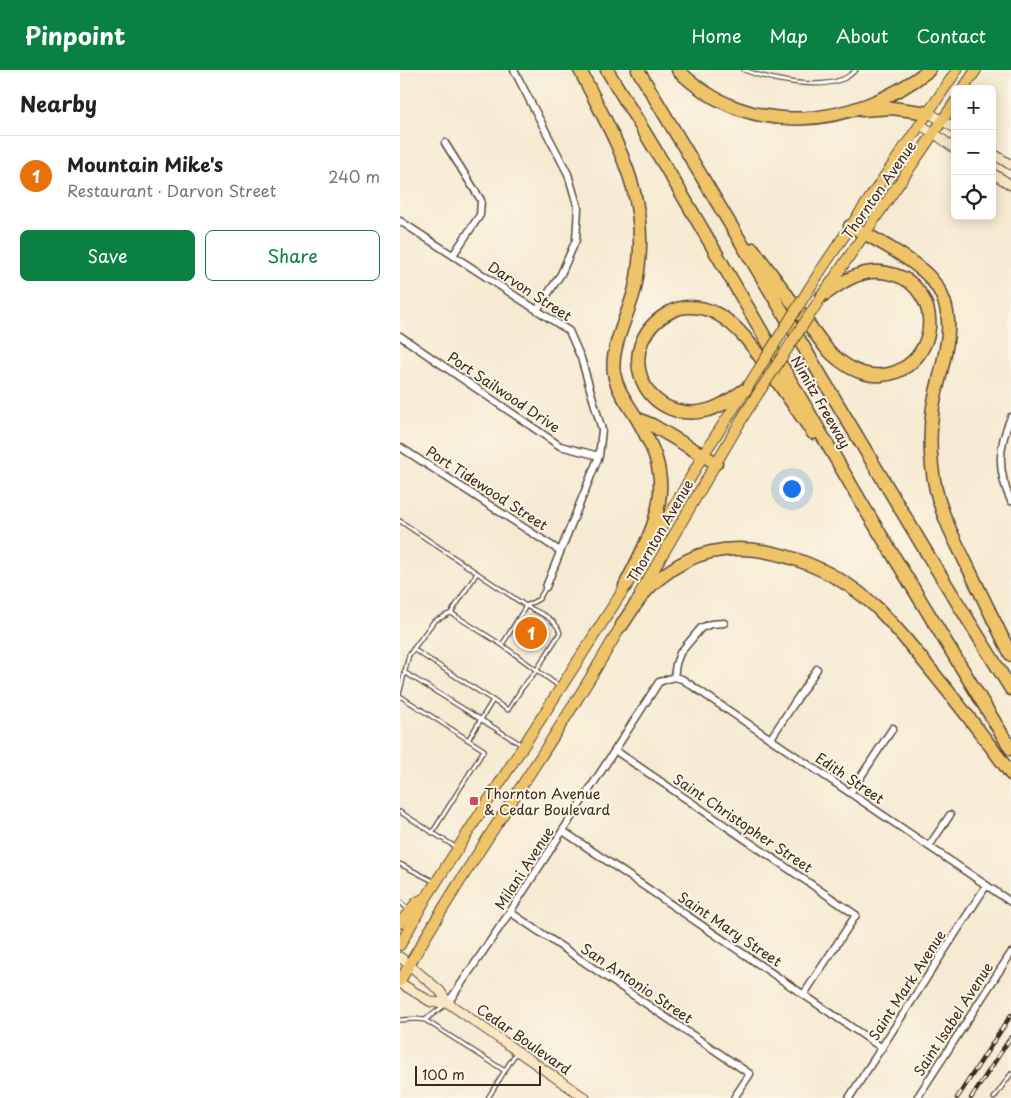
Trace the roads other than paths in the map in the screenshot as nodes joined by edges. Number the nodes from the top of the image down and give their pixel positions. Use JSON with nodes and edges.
{"nodes":[{"id":1,"x":514,"y":70,"type":"edge"},
{"id":2,"x":580,"y":70,"type":"edge"},
{"id":3,"x":606,"y":70,"type":"edge"},
{"id":4,"x":638,"y":70,"type":"edge"},
{"id":5,"x":678,"y":70,"type":"edge"},
{"id":6,"x":744,"y":70,"type":"edge"},
{"id":7,"x":856,"y":70,"type":"edge"},
{"id":8,"x":929,"y":70,"type":"edge"},
{"id":9,"x":957,"y":70,"type":"edge"},
{"id":10,"x":976,"y":70,"type":"edge"},
{"id":11,"x":967,"y":85,"type":"edge"},
{"id":12,"x":951,"y":108,"type":"edge"},
{"id":13,"x":847,"y":111,"type":"junction"},
{"id":14,"x":929,"y":113,"type":"junction"},
{"id":15,"x":943,"y":120,"type":"junction"},
{"id":16,"x":920,"y":125,"type":"junction"},
{"id":17,"x":951,"y":125,"type":"edge"},
{"id":18,"x":934,"y":133,"type":"junction"},
{"id":19,"x":445,"y":143,"type":"dead end"},
{"id":20,"x":951,"y":146,"type":"edge"},
{"id":21,"x":996,"y":156,"type":"edge"},
{"id":22,"x":1011,"y":165,"type":"edge"},
{"id":23,"x":995,"y":175,"type":"edge"},
{"id":24,"x":1011,"y":185,"type":"edge"},
{"id":25,"x":707,"y":186,"type":"junction"},
{"id":26,"x":400,"y":221,"type":"edge"},
{"id":27,"x":850,"y":226,"type":"junction"},
{"id":28,"x":866,"y":234,"type":"junction"},
{"id":29,"x":453,"y":255,"type":"junction"},
{"id":30,"x":822,"y":296,"type":"junction"},
{"id":31,"x":538,"y":310,"type":"junction"},
{"id":32,"x":400,"y":336,"type":"edge"},
{"id":33,"x":747,"y":388,"type":"junction"},
{"id":34,"x":1011,"y":417,"type":"edge"},
{"id":35,"x":638,"y":419,"type":"junction"},
{"id":36,"x":400,"y":447,"type":"edge"},
{"id":37,"x":703,"y":455,"type":"junction"},
{"id":38,"x":599,"y":456,"type":"junction"},
{"id":39,"x":716,"y":463,"type":"junction"},
{"id":40,"x":1011,"y":501,"type":"edge"},
{"id":41,"x":866,"y":509,"type":"junction"},
{"id":42,"x":400,"y":521,"type":"edge"},
{"id":43,"x":560,"y":551,"type":"junction"},
{"id":44,"x":477,"y":574,"type":"junction"},
{"id":45,"x":626,"y":586,"type":"junction"},
{"id":46,"x":546,"y":587,"type":"joint"},
{"id":47,"x":526,"y":606,"type":"junction"},
{"id":48,"x":451,"y":613,"type":"junction"},
{"id":49,"x":724,"y":623,"type":"dead end"},
{"id":50,"x":622,"y":624,"type":"junction"},
{"id":51,"x":502,"y":645,"type":"junction"},
{"id":52,"x":413,"y":649,"type":"junction"},
{"id":53,"x":1011,"y":655,"type":"edge"},
{"id":54,"x":817,"y":669,"type":"dead end"},
{"id":55,"x":536,"y":671,"type":"junction"},
{"id":56,"x":404,"y":672,"type":"junction"},
{"id":57,"x":674,"y":677,"type":"junction"},
{"id":58,"x":561,"y":688,"type":"junction"},
{"id":59,"x":1011,"y":689,"type":"edge"},
{"id":60,"x":400,"y":691,"type":"edge"},
{"id":61,"x":400,"y":696,"type":"edge"},
{"id":62,"x":493,"y":700,"type":"junction"},
{"id":63,"x":480,"y":720,"type":"junction"},
{"id":64,"x":893,"y":728,"type":"dead end"},
{"id":65,"x":770,"y":738,"type":"junction"},
{"id":66,"x":468,"y":740,"type":"junction"},
{"id":67,"x":523,"y":745,"type":"junction"},
{"id":68,"x":1011,"y":749,"type":"edge"},
{"id":69,"x":616,"y":751,"type":"junction"},
{"id":70,"x":1011,"y":774,"type":"edge"},
{"id":71,"x":850,"y":793,"type":"junction"},
{"id":72,"x":400,"y":812,"type":"edge"},
{"id":73,"x":950,"y":815,"type":"dead end"},
{"id":74,"x":563,"y":831,"type":"junction"},
{"id":75,"x":432,"y":833,"type":"junction"},
{"id":76,"x":928,"y":846,"type":"junction"},
{"id":77,"x":457,"y":849,"type":"junction"},
{"id":78,"x":400,"y":864,"type":"edge"},
{"id":79,"x":436,"y":882,"type":"junction"},
{"id":80,"x":986,"y":886,"type":"junction"},
{"id":81,"x":426,"y":898,"type":"junction"},
{"id":82,"x":400,"y":902,"type":"edge"},
{"id":83,"x":1011,"y":902,"type":"edge"},
{"id":84,"x":410,"y":910,"type":"junction"},
{"id":85,"x":510,"y":912,"type":"junction"},
{"id":86,"x":400,"y":923,"type":"edge"},
{"id":87,"x":400,"y":945,"type":"edge"},
{"id":88,"x":1011,"y":953,"type":"edge"},
{"id":89,"x":400,"y":957,"type":"edge"},
{"id":90,"x":409,"y":965,"type":"junction"},
{"id":91,"x":400,"y":982,"type":"edge"},
{"id":92,"x":804,"y":994,"type":"junction"},
{"id":93,"x":448,"y":1003,"type":"junction"},
{"id":94,"x":400,"y":1020,"type":"edge"},
{"id":95,"x":425,"y":1020,"type":"junction"},
{"id":96,"x":882,"y":1048,"type":"junction"},
{"id":97,"x":517,"y":1051,"type":"junction"},
{"id":98,"x":505,"y":1071,"type":"junction"},
{"id":99,"x":1011,"y":1074,"type":"edge"},
{"id":100,"x":488,"y":1098,"type":"edge"},
{"id":101,"x":585,"y":1098,"type":"edge"},
{"id":102,"x":734,"y":1098,"type":"edge"},
{"id":103,"x":849,"y":1098,"type":"edge"},
{"id":104,"x":917,"y":1098,"type":"edge"},
{"id":105,"x":994,"y":1098,"type":"edge"}],
"edges":[{"from":1,"to":31,"type":"street"},
{"from":2,"to":35,"type":"highway"},
{"from":3,"to":41,"type":"highway","name":"Nimitz Freeway"},
{"from":4,"to":25,"type":"highway","name":"Nimitz Freeway"},
{"from":5,"to":13,"type":"highway"},
{"from":6,"to":7,"type":"lane"},
{"from":8,"to":13,"type":"highway"},
{"from":9,"to":14,"type":"main road","name":"Thornton Avenue"},
{"from":10,"to":11,"type":"main road"},
{"from":12,"to":15,"type":"main road","name":"Thornton Avenue"},
{"from":13,"to":14,"type":"highway"},
{"from":14,"to":15,"type":"main road"},
{"from":14,"to":16,"type":"main road","name":"Thornton Avenue"},
{"from":15,"to":17,"type":"main road"},
{"from":15,"to":18,"type":"main road","name":"Thornton Avenue"},
{"from":16,"to":18,"type":"main road"},
{"from":16,"to":27,"type":"main road","name":"Thornton Avenue"},
{"from":18,"to":20,"type":"main road"},
{"from":18,"to":28,"type":"main road","name":"Thornton Avenue"},
{"from":19,"to":29,"type":"street"},
{"from":21,"to":22,"type":"main road"},
{"from":23,"to":24,"type":"main road"},
{"from":25,"to":30,"type":"highway"},
{"from":25,"to":59,"type":"highway","name":"Nimitz Freeway"},
{"from":26,"to":29,"type":"street","name":"Darvon Street"},
{"from":27,"to":28,"type":"highway"},
{"from":27,"to":33,"type":"main road","name":"Thornton Avenue","bridge":true},
{"from":28,"to":30,"type":"main road","name":"Thornton Avenue"},
{"from":28,"to":53,"type":"highway"},
{"from":29,"to":31,"type":"street","name":"Darvon Street"},
{"from":30,"to":39,"type":"main road","name":"Thornton Avenue","bridge":true},
{"from":31,"to":38,"type":"street","name":"Darvon Street"},
{"from":32,"to":38,"type":"street","name":"Port Sailwood Drive"},
{"from":33,"to":37,"type":"main road","name":"Thornton Avenue"},
{"from":33,"to":41,"type":"highway"},
{"from":34,"to":40,"type":"street"},
{"from":35,"to":37,"type":"highway"},
{"from":35,"to":45,"type":"highway"},
{"from":36,"to":43,"type":"street","name":"Port Tidewood Street"},
{"from":37,"to":39,"type":"highway"},
{"from":37,"to":45,"type":"main road","name":"Thornton Avenue"},
{"from":38,"to":43,"type":"street","name":"Darvon Street"},
{"from":39,"to":50,"type":"main road","name":"Thornton Avenue"},
{"from":41,"to":68,"type":"highway","name":"Nimitz Freeway"},
{"from":42,"to":44,"type":"lane"},
{"from":43,"to":46,"type":"street","name":"Darvon Street"},
{"from":44,"to":47,"type":"lane"},
{"from":44,"to":48,"type":"lane"},
{"from":45,"to":58,"type":"main road","name":"Thornton Avenue"},
{"from":46,"to":47,"type":"lane"},
{"from":47,"to":51,"type":"lane"},
{"from":47,"to":55,"type":"lane"},
{"from":48,"to":51,"type":"lane"},
{"from":48,"to":52,"type":"lane"},
{"from":49,"to":57,"type":"street"},
{"from":50,"to":70,"type":"highway"},
{"from":50,"to":90,"type":"main road","name":"Thornton Avenue"},
{"from":51,"to":55,"type":"lane"},
{"from":52,"to":56,"type":"lane"},
{"from":52,"to":62,"type":"lane"},
{"from":54,"to":65,"type":"street"},
{"from":55,"to":58,"type":"lane"},
{"from":55,"to":62,"type":"lane"},
{"from":56,"to":60,"type":"lane"},
{"from":56,"to":63,"type":"lane"},
{"from":57,"to":65,"type":"street","name":"Edith Street"},
{"from":57,"to":69,"type":"street","name":"Milani Avenue"},
{"from":58,"to":67,"type":"main road","name":"Thornton Avenue"},
{"from":61,"to":66,"type":"lane"},
{"from":62,"to":63,"type":"lane"},
{"from":63,"to":66,"type":"lane"},
{"from":63,"to":67,"type":"lane"},
{"from":64,"to":71,"type":"street"},
{"from":65,"to":71,"type":"street","name":"Edith Street"},
{"from":66,"to":75,"type":"lane"},
{"from":67,"to":77,"type":"main road","name":"Thornton Avenue"},
{"from":69,"to":74,"type":"street","name":"Milani Avenue"},
{"from":69,"to":92,"type":"street","name":"Saint Christopher Street"},
{"from":71,"to":76,"type":"street","name":"Edith Street"},
{"from":72,"to":75,"type":"lane"},
{"from":73,"to":76,"type":"street"},
{"from":74,"to":85,"type":"street","name":"Milani Avenue"},
{"from":74,"to":92,"type":"street","name":"Saint Mary Street"},
{"from":75,"to":77,"type":"lane"},
{"from":76,"to":80,"type":"street","name":"Edith Street"},
{"from":77,"to":79,"type":"main road","name":"Thornton Avenue"},
{"from":78,"to":79,"type":"lane"},
{"from":79,"to":81,"type":"main road","name":"Thornton Avenue"},
{"from":80,"to":83,"type":"street","name":"Edith Street"},
{"from":80,"to":96,"type":"street","name":"Saint Mark Avenue"},
{"from":81,"to":84,"type":"main road"},
{"from":81,"to":87,"type":"main road","name":"Thornton Avenue"},
{"from":82,"to":84,"type":"lane"},
{"from":84,"to":86,"type":"main road"},
{"from":85,"to":93,"type":"street","name":"Milani Avenue"},
{"from":85,"to":102,"type":"street","name":"San Antonio Street"},
{"from":88,"to":104,"type":"street","name":"Saint Isabel Avenue"},
{"from":89,"to":90,"type":"main road","name":"Cedar Boulevard"},
{"from":90,"to":91,"type":"main road","name":"Thornton Avenue"},
{"from":90,"to":93,"type":"main road","name":"Cedar Boulevard"},
{"from":91,"to":93,"type":"main road","name":"Cedar Boulevard"},
{"from":92,"to":96,"type":"street","name":"Saint Mary Street"},
{"from":93,"to":95,"type":"lane"},
{"from":93,"to":97,"type":"main road","name":"Cedar Boulevard"},
{"from":94,"to":95,"type":"lane"},
{"from":95,"to":98,"type":"lane"},
{"from":96,"to":103,"type":"street","name":"Saint Mark Avenue"},
{"from":97,"to":98,"type":"lane"},
{"from":97,"to":101,"type":"main road","name":"Cedar Boulevard"},
{"from":98,"to":100,"type":"lane"},
{"from":99,"to":105,"type":"lane"}]}
